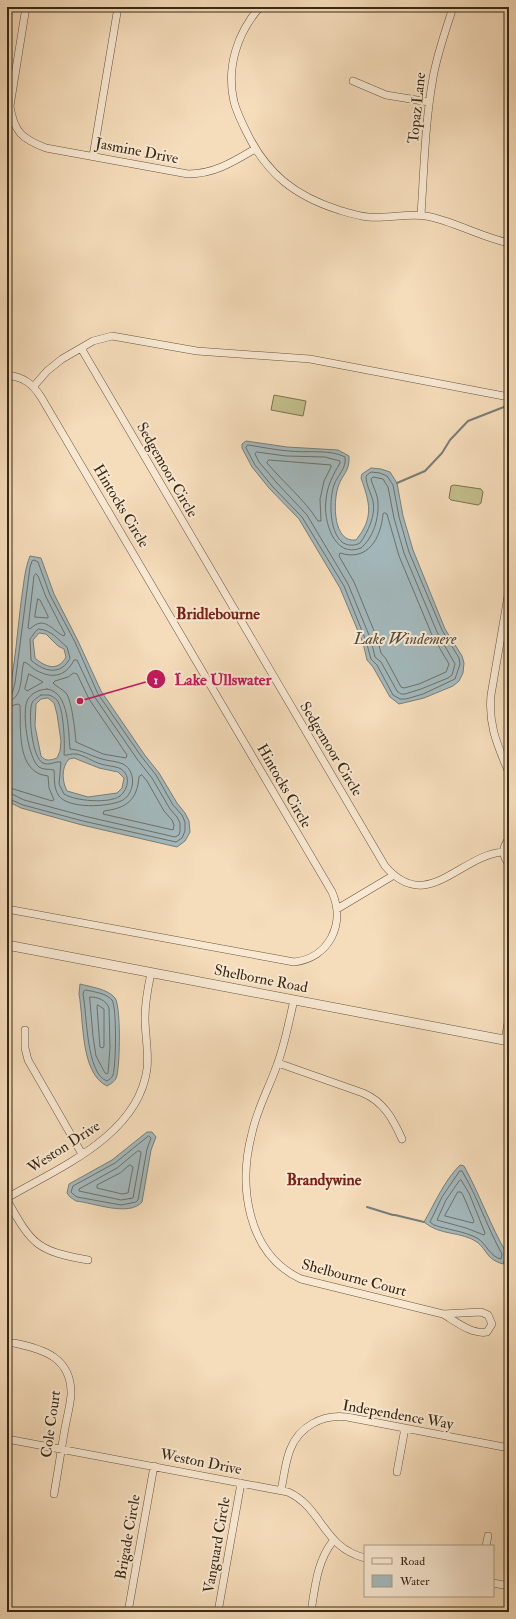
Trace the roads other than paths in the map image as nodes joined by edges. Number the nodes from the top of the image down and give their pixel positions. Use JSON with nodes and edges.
{"nodes":[{"id":1,"x":26,"y":7,"type":"edge"},
{"id":2,"x":118,"y":7,"type":"edge"},
{"id":3,"x":260,"y":7,"type":"edge"},
{"id":4,"x":453,"y":7,"type":"edge"},
{"id":5,"x":353,"y":81,"type":"dead end"},
{"id":6,"x":429,"y":102,"type":"junction"},
{"id":7,"x":255,"y":149,"type":"junction"},
{"id":8,"x":93,"y":156,"type":"junction"},
{"id":9,"x":421,"y":215,"type":"junction"},
{"id":10,"x":509,"y":243,"type":"edge"},
{"id":11,"x":81,"y":348,"type":"junction"},
{"id":12,"x":7,"y":375,"type":"edge"},
{"id":13,"x":34,"y":386,"type":"junction"},
{"id":14,"x":509,"y":397,"type":"edge"},
{"id":15,"x":509,"y":590,"type":"edge"},
{"id":16,"x":509,"y":773,"type":"edge"},
{"id":17,"x":509,"y":839,"type":"edge"},
{"id":18,"x":504,"y":852,"type":"junction"},
{"id":19,"x":509,"y":864,"type":"edge"},
{"id":20,"x":394,"y":875,"type":"junction"},
{"id":21,"x":7,"y":909,"type":"edge"},
{"id":22,"x":337,"y":909,"type":"junction"},
{"id":23,"x":7,"y":945,"type":"edge"},
{"id":24,"x":152,"y":972,"type":"junction"},
{"id":25,"x":294,"y":1000,"type":"junction"},
{"id":26,"x":509,"y":1017,"type":"edge"},
{"id":27,"x":25,"y":1030,"type":"dead end"},
{"id":28,"x":507,"y":1040,"type":"edge"},
{"id":29,"x":278,"y":1063,"type":"junction"},
{"id":30,"x":402,"y":1139,"type":"dead end"},
{"id":31,"x":82,"y":1154,"type":"junction"},
{"id":32,"x":7,"y":1199,"type":"edge"},
{"id":33,"x":88,"y":1260,"type":"dead end"},
{"id":34,"x":443,"y":1314,"type":"junction"},
{"id":35,"x":14,"y":1343,"type":"dead end"},
{"id":36,"x":405,"y":1428,"type":"junction"},
{"id":37,"x":7,"y":1439,"type":"edge"},
{"id":38,"x":509,"y":1448,"type":"edge"},
{"id":39,"x":62,"y":1449,"type":"junction"},
{"id":40,"x":154,"y":1466,"type":"junction"},
{"id":41,"x":397,"y":1472,"type":"dead end"},
{"id":42,"x":241,"y":1483,"type":"junction"},
{"id":43,"x":281,"y":1490,"type":"junction"},
{"id":44,"x":54,"y":1494,"type":"dead end"},
{"id":45,"x":488,"y":1536,"type":"dead end"},
{"id":46,"x":333,"y":1541,"type":"junction"},
{"id":47,"x":486,"y":1545,"type":"edge"},
{"id":48,"x":364,"y":1558,"type":"edge"},
{"id":49,"x":494,"y":1583,"type":"edge"},
{"id":50,"x":509,"y":1586,"type":"edge"},
{"id":51,"x":128,"y":1612,"type":"edge"},
{"id":52,"x":218,"y":1612,"type":"edge"},
{"id":53,"x":311,"y":1612,"type":"edge"}],
"edges":[{"from":1,"to":8,"type":"street","name":"Jasmine Drive"},
{"from":2,"to":8,"type":"street"},
{"from":3,"to":7,"type":"street"},
{"from":4,"to":6,"type":"street","name":"Topaz Lane"},
{"from":5,"to":6,"type":"street"},
{"from":6,"to":9,"type":"street","name":"Topaz Lane"},
{"from":7,"to":8,"type":"street","name":"Jasmine Drive"},
{"from":7,"to":9,"type":"street"},
{"from":9,"to":10,"type":"street"},
{"from":11,"to":13,"type":"street"},
{"from":11,"to":14,"type":"street"},
{"from":11,"to":20,"type":"street","name":"Sedgemoor Circle"},
{"from":12,"to":13,"type":"street"},
{"from":13,"to":22,"type":"street","name":"Hintocks Circle"},
{"from":15,"to":16,"type":"street"},
{"from":17,"to":18,"type":"street"},
{"from":18,"to":19,"type":"street"},
{"from":18,"to":20,"type":"street","name":"Sedgemoor Circle"},
{"from":20,"to":22,"type":"street"},
{"from":21,"to":22,"type":"street","name":"Hintocks Circle"},
{"from":23,"to":24,"type":"street","name":"Shelborne Road"},
{"from":24,"to":25,"type":"street","name":"Shelborne Road"},
{"from":24,"to":31,"type":"street","name":"Weston Drive"},
{"from":25,"to":28,"type":"street","name":"Shelborne Road"},
{"from":25,"to":29,"type":"street","name":"Shelbourne Court"},
{"from":26,"to":28,"type":"street"},
{"from":27,"to":31,"type":"street"},
{"from":29,"to":30,"type":"street"},
{"from":29,"to":34,"type":"street","name":"Shelbourne Court"},
{"from":31,"to":32,"type":"street","name":"Weston Drive"},
{"from":32,"to":33,"type":"street"},
{"from":34,"to":34,"type":"street","name":"Shelbourne Court"},
{"from":35,"to":39,"type":"street","name":"Cole Court"},
{"from":36,"to":38,"type":"street","name":"Independence Way"},
{"from":36,"to":41,"type":"street"},
{"from":36,"to":43,"type":"street","name":"Independence Way"},
{"from":37,"to":39,"type":"street","name":"Weston Drive"},
{"from":39,"to":40,"type":"street","name":"Weston Drive"},
{"from":39,"to":44,"type":"street","name":"Cole Court"},
{"from":40,"to":42,"type":"street","name":"Weston Drive"},
{"from":40,"to":51,"type":"street","name":"Brigade Circle"},
{"from":42,"to":43,"type":"street","name":"Weston Drive"},
{"from":42,"to":52,"type":"street","name":"Vanguard Circle"},
{"from":43,"to":46,"type":"street","name":"Weston Drive"},
{"from":45,"to":47,"type":"street"},
{"from":46,"to":48,"type":"street","name":"Weston Drive"},
{"from":46,"to":53,"type":"street"},
{"from":49,"to":50,"type":"street"}]}
